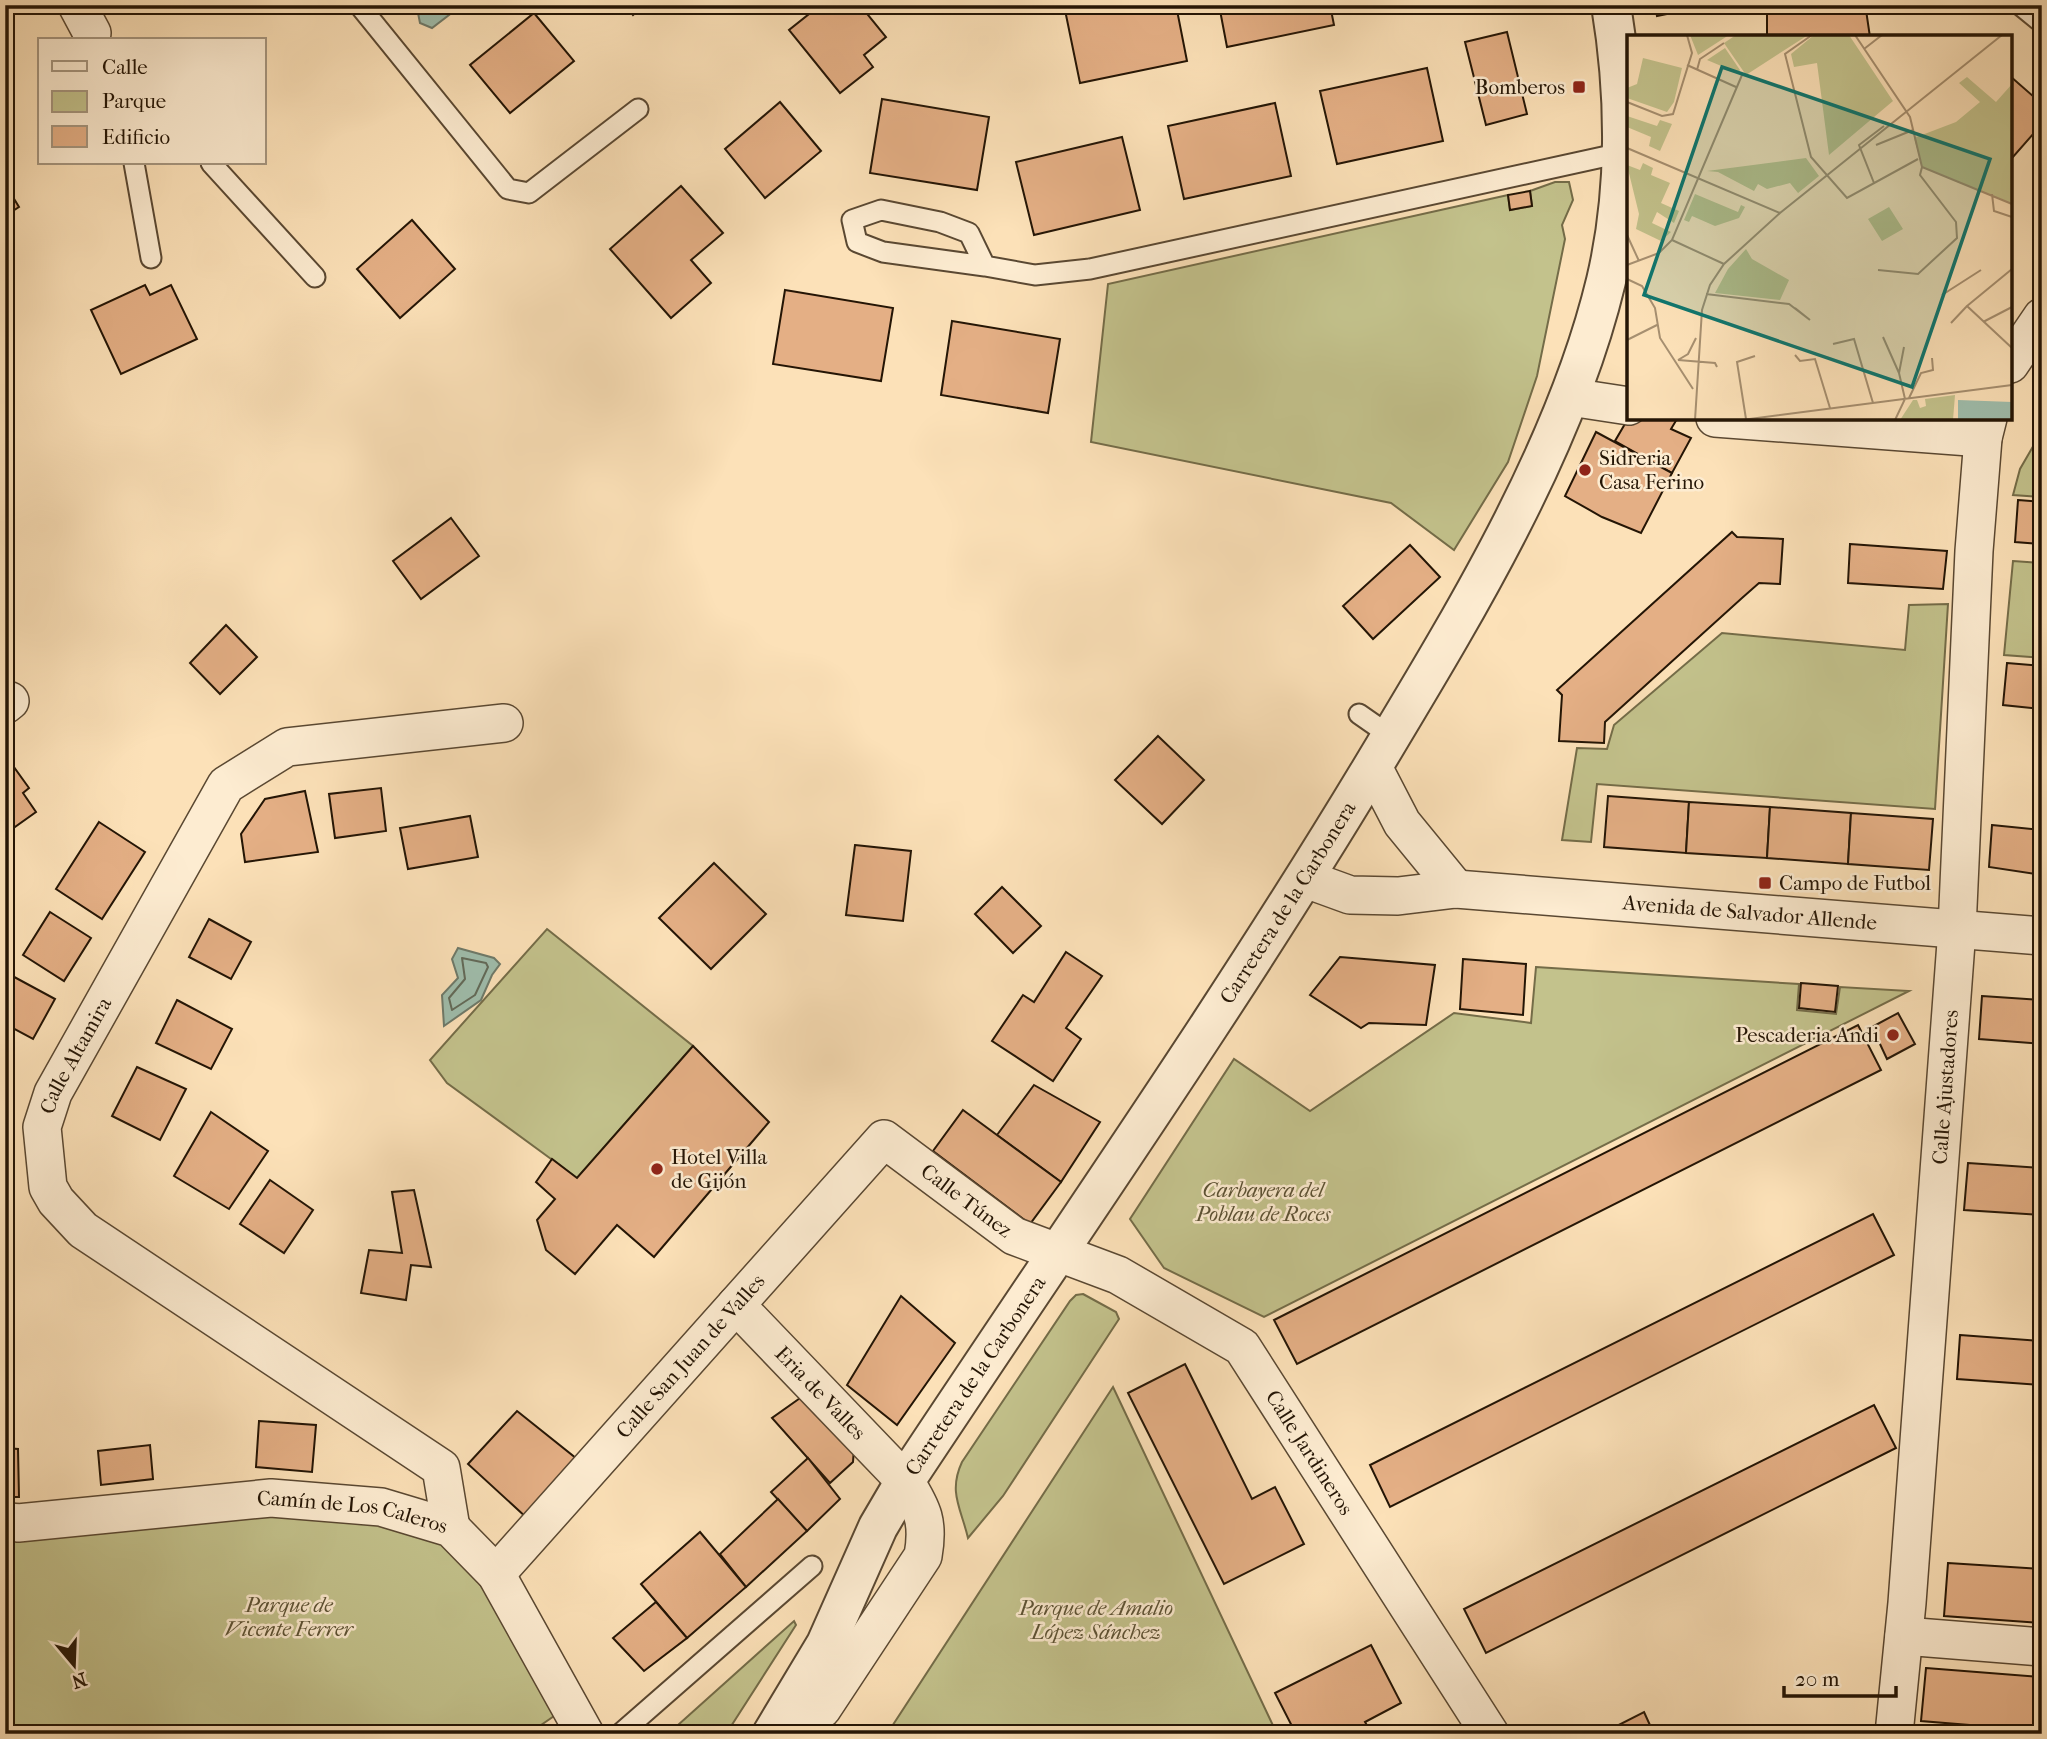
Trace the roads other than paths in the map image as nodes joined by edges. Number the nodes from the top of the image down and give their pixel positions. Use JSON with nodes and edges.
{"nodes":[{"id":1,"x":359,"y":5,"type":"edge"},
{"id":2,"x":1611,"y":5,"type":"edge"},
{"id":3,"x":2020,"y":5,"type":"edge"},
{"id":4,"x":2042,"y":23,"type":"edge"},
{"id":5,"x":638,"y":110,"type":"dead end"},
{"id":6,"x":1621,"y":153,"type":"junction"},
{"id":7,"x":134,"y":164,"type":"edge"},
{"id":8,"x":212,"y":164,"type":"edge"},
{"id":9,"x":151,"y":258,"type":"dead end"},
{"id":10,"x":985,"y":266,"type":"junction"},
{"id":11,"x":315,"y":277,"type":"dead end"},
{"id":12,"x":2042,"y":317,"type":"edge"},
{"id":13,"x":2012,"y":361,"type":"edge"},
{"id":14,"x":1570,"y":397,"type":"junction"},
{"id":15,"x":1627,"y":405,"type":"edge"},
{"id":16,"x":1769,"y":420,"type":"edge"},
{"id":17,"x":1985,"y":428,"type":"edge"},
{"id":18,"x":1359,"y":714,"type":"dead end"},
{"id":19,"x":504,"y":723,"type":"dead end"},
{"id":20,"x":1382,"y":752,"type":"junction"},
{"id":21,"x":1306,"y":879,"type":"junction"},
{"id":22,"x":1456,"y":889,"type":"junction"},
{"id":23,"x":1957,"y":929,"type":"junction"},
{"id":24,"x":2042,"y":936,"type":"edge"},
{"id":25,"x":884,"y":1139,"type":"joint"},
{"id":26,"x":1056,"y":1253,"type":"junction"},
{"id":27,"x":736,"y":1306,"type":"junction"},
{"id":28,"x":905,"y":1481,"type":"junction"},
{"id":29,"x":5,"y":1521,"type":"edge"},
{"id":30,"x":451,"y":1528,"type":"junction"},
{"id":31,"x":812,"y":1566,"type":"dead end"},
{"id":32,"x":496,"y":1574,"type":"junction"},
{"id":33,"x":1904,"y":1636,"type":"junction"},
{"id":34,"x":2042,"y":1647,"type":"edge"},
{"id":35,"x":586,"y":1734,"type":"edge"},
{"id":36,"x":620,"y":1734,"type":"edge"},
{"id":37,"x":773,"y":1734,"type":"edge"},
{"id":38,"x":1490,"y":1734,"type":"edge"},
{"id":39,"x":1894,"y":1734,"type":"edge"}],
"edges":[{"from":1,"to":5,"type":"lane"},
{"from":2,"to":6,"type":"street","name":"Carretera de la Carbonera"},
{"from":3,"to":4,"type":"lane"},
{"from":6,"to":10,"type":"lane"},
{"from":6,"to":14,"type":"street","name":"Carretera de la Carbonera"},
{"from":7,"to":9,"type":"lane"},
{"from":8,"to":11,"type":"lane"},
{"from":10,"to":10,"type":"lane"},
{"from":12,"to":13,"type":"street"},
{"from":14,"to":15,"type":"street"},
{"from":14,"to":20,"type":"street","name":"Carretera de la Carbonera"},
{"from":16,"to":17,"type":"street"},
{"from":17,"to":23,"type":"street","name":"Calle Ajustadores"},
{"from":18,"to":20,"type":"lane"},
{"from":19,"to":30,"type":"street","name":"Calle Altamira"},
{"from":20,"to":21,"type":"street","name":"Carretera de la Carbonera"},
{"from":20,"to":22,"type":"street"},
{"from":21,"to":22,"type":"street","name":"Avenida de Salvador Allende"},
{"from":21,"to":26,"type":"street","name":"Carretera de la Carbonera"},
{"from":22,"to":23,"type":"street","name":"Avenida de Salvador Allende"},
{"from":23,"to":24,"type":"street","name":"Avenida de Salvador Allende"},
{"from":23,"to":33,"type":"street","name":"Calle Ajustadores"},
{"from":25,"to":26,"type":"street","name":"Calle Túnez"},
{"from":25,"to":27,"type":"street","name":"Calle San Juan de Valles"},
{"from":26,"to":28,"type":"street","name":"Carretera de la Carbonera"},
{"from":26,"to":38,"type":"street","name":"Calle Jardineros"},
{"from":27,"to":28,"type":"street","name":"Eria de Valles"},
{"from":27,"to":32,"type":"street","name":"Calle San Juan de Valles"},
{"from":28,"to":37,"type":"street","name":"Carretera de la Carbonera"},
{"from":28,"to":37,"type":"street","name":"Eria de Valles"},
{"from":29,"to":30,"type":"street","name":"Camín de Los Caleros"},
{"from":30,"to":32,"type":"street","name":"Camín de Los Caleros"},
{"from":31,"to":36,"type":"lane"},
{"from":32,"to":35,"type":"street","name":"Camín de Los Caleros"},
{"from":33,"to":34,"type":"street"},
{"from":33,"to":39,"type":"street","name":"Calle Ajustadores"}]}
